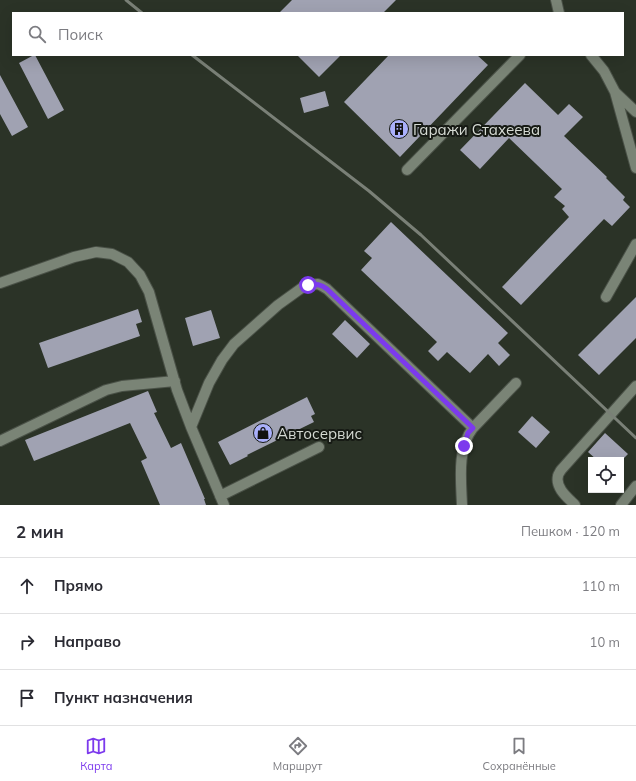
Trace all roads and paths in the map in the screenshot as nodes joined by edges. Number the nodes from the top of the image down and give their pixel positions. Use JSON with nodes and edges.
{"nodes":[{"id":1,"x":556,"y":0,"type":"edge"},
{"id":2,"x":559,"y":12,"type":"edge"},
{"id":3,"x":519,"y":56,"type":"edge"},
{"id":4,"x":592,"y":56,"type":"edge"},
{"id":5,"x":615,"y":92,"type":"junction"},
{"id":6,"x":636,"y":112,"type":"edge"},
{"id":7,"x":636,"y":168,"type":"edge"},
{"id":8,"x":407,"y":170,"type":"dead end"},
{"id":9,"x":636,"y":244,"type":"edge"},
{"id":10,"x":0,"y":283,"type":"edge"},
{"id":11,"x":606,"y":297,"type":"dead end"},
{"id":12,"x":175,"y":381,"type":"junction"},
{"id":13,"x":516,"y":383,"type":"dead end"},
{"id":14,"x":636,"y":386,"type":"edge"},
{"id":15,"x":191,"y":427,"type":"junction"},
{"id":16,"x":473,"y":428,"type":"junction"},
{"id":17,"x":0,"y":441,"type":"edge"},
{"id":18,"x":319,"y":447,"type":"dead end"},
{"id":19,"x":636,"y":486,"type":"edge"},
{"id":20,"x":222,"y":500,"type":"edge"},
{"id":21,"x":462,"y":505,"type":"edge"},
{"id":22,"x":575,"y":505,"type":"edge"},
{"id":23,"x":621,"y":505,"type":"edge"}],
"edges":[{"from":1,"to":2,"type":"street"},
{"from":3,"to":8,"type":"street"},
{"from":4,"to":5,"type":"street"},
{"from":5,"to":6,"type":"street"},
{"from":5,"to":7,"type":"street"},
{"from":9,"to":11,"type":"street"},
{"from":10,"to":12,"type":"street"},
{"from":12,"to":15,"type":"street"},
{"from":12,"to":17,"type":"street"},
{"from":13,"to":16,"type":"street"},
{"from":14,"to":22,"type":"street"},
{"from":15,"to":16,"type":"street"},
{"from":15,"to":20,"type":"street"},
{"from":16,"to":21,"type":"street"},
{"from":18,"to":20,"type":"street"},
{"from":19,"to":23,"type":"street"}]}
